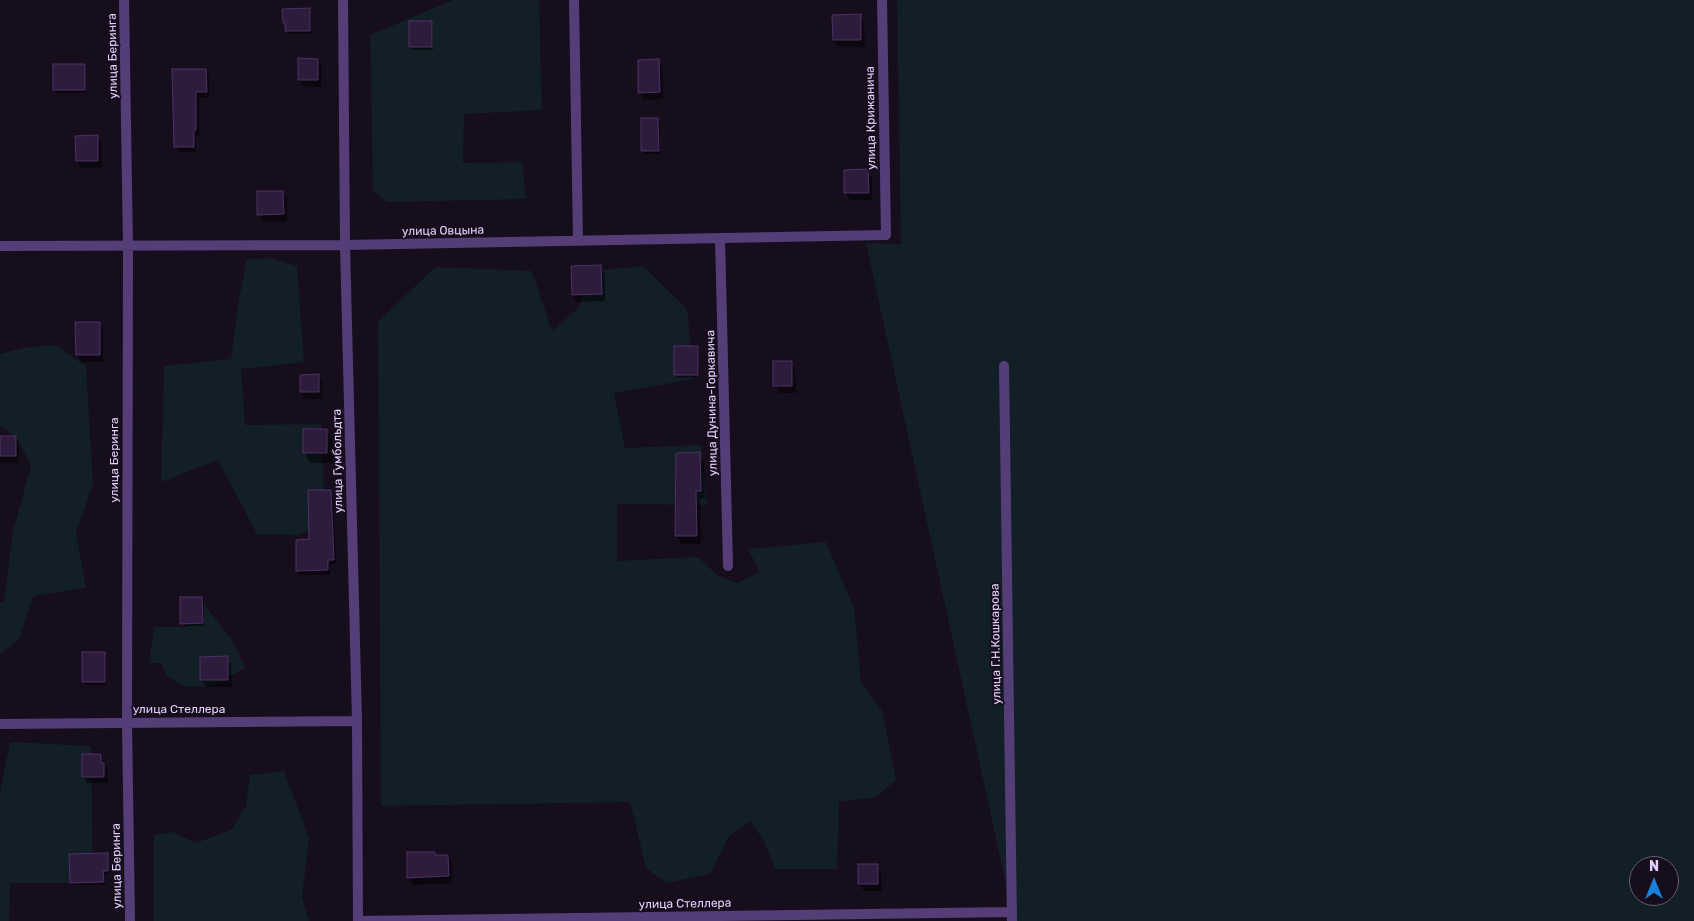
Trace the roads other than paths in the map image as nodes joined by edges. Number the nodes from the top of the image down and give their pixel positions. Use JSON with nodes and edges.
{"nodes":[{"id":1,"x":124,"y":0,"type":"edge"},
{"id":2,"x":344,"y":0,"type":"edge"},
{"id":3,"x":574,"y":0,"type":"edge"},
{"id":4,"x":882,"y":0,"type":"edge"},
{"id":5,"x":886,"y":235,"type":"joint"},
{"id":6,"x":720,"y":238,"type":"junction"},
{"id":7,"x":578,"y":241,"type":"junction"},
{"id":8,"x":128,"y":245,"type":"junction"},
{"id":9,"x":345,"y":245,"type":"junction"},
{"id":10,"x":0,"y":246,"type":"edge"},
{"id":11,"x":1004,"y":366,"type":"dead end"},
{"id":12,"x":728,"y":566,"type":"dead end"},
{"id":13,"x":357,"y":722,"type":"junction"},
{"id":14,"x":128,"y":723,"type":"junction"},
{"id":15,"x":0,"y":724,"type":"edge"},
{"id":16,"x":1012,"y":916,"type":"edge"},
{"id":17,"x":130,"y":921,"type":"edge"},
{"id":18,"x":358,"y":921,"type":"edge"}],
"edges":[{"from":1,"to":8,"type":"street","name":"улица Беринга"},
{"from":2,"to":9,"type":"street","name":"улица Гумбольдта"},
{"from":3,"to":7,"type":"street"},
{"from":4,"to":5,"type":"street","name":"улица Крижанича"},
{"from":5,"to":6,"type":"street","name":"улица Овцына"},
{"from":6,"to":7,"type":"street","name":"улица Овцына"},
{"from":6,"to":12,"type":"street","name":"улица Дунина-Горкавича"},
{"from":7,"to":9,"type":"street","name":"улица Овцына"},
{"from":8,"to":9,"type":"street","name":"улица Овцына"},
{"from":8,"to":10,"type":"street","name":"улица Овцына"},
{"from":8,"to":14,"type":"street","name":"улица Беринга"},
{"from":9,"to":13,"type":"street","name":"улица Гумбольдта"},
{"from":11,"to":16,"type":"street","name":"улица Г.Н.Кошкарова"},
{"from":13,"to":14,"type":"street","name":"улица Стеллера"},
{"from":13,"to":18,"type":"street","name":"улица Гумбольдта"},
{"from":14,"to":15,"type":"street","name":"улица Стеллера"},
{"from":14,"to":17,"type":"street","name":"улица Беринга"},
{"from":16,"to":18,"type":"street","name":"улица Стеллера"}]}
